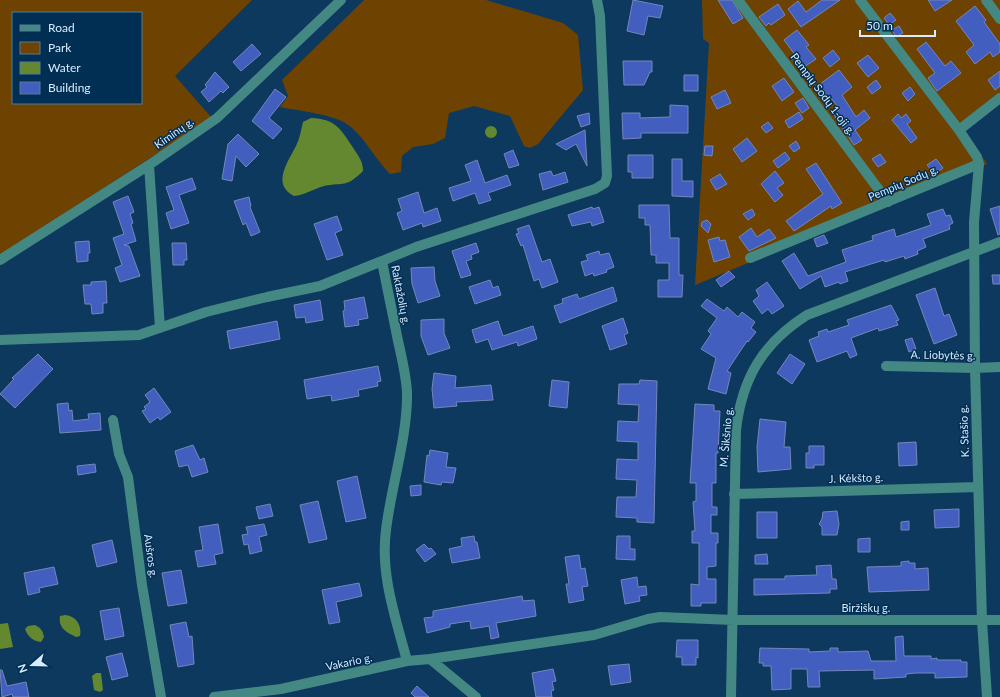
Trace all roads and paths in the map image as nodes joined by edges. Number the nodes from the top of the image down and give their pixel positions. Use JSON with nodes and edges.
{"nodes":[{"id":1,"x":341,"y":0,"type":"edge"},
{"id":2,"x":597,"y":0,"type":"edge"},
{"id":3,"x":738,"y":0,"type":"edge"},
{"id":4,"x":860,"y":0,"type":"edge"},
{"id":5,"x":986,"y":0,"type":"edge"},
{"id":6,"x":1000,"y":19,"type":"edge"},
{"id":7,"x":1000,"y":98,"type":"edge"},
{"id":8,"x":959,"y":130,"type":"junction"},
{"id":9,"x":980,"y":164,"type":"junction"},
{"id":10,"x":149,"y":165,"type":"junction"},
{"id":11,"x":888,"y":202,"type":"junction"},
{"id":12,"x":1000,"y":242,"type":"edge"},
{"id":13,"x":974,"y":252,"type":"junction"},
{"id":14,"x":750,"y":258,"type":"dead end"},
{"id":15,"x":0,"y":260,"type":"edge"},
{"id":16,"x":382,"y":261,"type":"junction"},
{"id":17,"x":160,"y":328,"type":"junction"},
{"id":18,"x":0,"y":340,"type":"edge"},
{"id":19,"x":886,"y":366,"type":"dead end"},
{"id":20,"x":1000,"y":367,"type":"edge"},
{"id":21,"x":975,"y":368,"type":"junction"},
{"id":22,"x":114,"y":420,"type":"dead end"},
{"id":23,"x":978,"y":487,"type":"junction"},
{"id":24,"x":734,"y":494,"type":"junction"},
{"id":25,"x":733,"y":620,"type":"junction"},
{"id":26,"x":1000,"y":620,"type":"edge"},
{"id":27,"x":982,"y":621,"type":"junction"},
{"id":28,"x":430,"y":659,"type":"junction"},
{"id":29,"x":407,"y":661,"type":"junction"},
{"id":30,"x":161,"y":697,"type":"edge"},
{"id":31,"x":214,"y":697,"type":"edge"},
{"id":32,"x":476,"y":697,"type":"edge"},
{"id":33,"x":731,"y":697,"type":"edge"},
{"id":34,"x":987,"y":697,"type":"edge"}],
"edges":[{"from":1,"to":10,"type":"street","name":"Kiminų g."},
{"from":2,"to":16,"type":"street","name":"Raktažolių g."},
{"from":3,"to":11,"type":"street","name":"Pempių Sodų 1-oji g."},
{"from":4,"to":8,"type":"street"},
{"from":5,"to":6,"type":"street"},
{"from":7,"to":8,"type":"street"},
{"from":8,"to":9,"type":"street"},
{"from":9,"to":11,"type":"street","name":"Pempių Sodų g."},
{"from":9,"to":13,"type":"street","name":"K. Stašio g."},
{"from":10,"to":15,"type":"street","name":"Kiminų g."},
{"from":10,"to":17,"type":"street"},
{"from":11,"to":14,"type":"street","name":"Pempių Sodų g."},
{"from":12,"to":13,"type":"street","name":"M. Šikšnio g."},
{"from":13,"to":21,"type":"street","name":"K. Stašio g."},
{"from":13,"to":24,"type":"street","name":"M. Šikšnio g."},
{"from":16,"to":17,"type":"street"},
{"from":16,"to":29,"type":"street","name":"Raktažolių g."},
{"from":17,"to":18,"type":"street"},
{"from":19,"to":21,"type":"street","name":"A. Liobytės g."},
{"from":20,"to":21,"type":"street","name":"A. Liobytės g."},
{"from":21,"to":23,"type":"street","name":"K. Stašio g."},
{"from":22,"to":30,"type":"street","name":"Aušros g."},
{"from":23,"to":24,"type":"street","name":"J. Kėkšto g."},
{"from":23,"to":27,"type":"street","name":"K. Stašio g."},
{"from":24,"to":25,"type":"street","name":"M. Šikšnio g."},
{"from":25,"to":27,"type":"street","name":"Biržiškų g."},
{"from":25,"to":28,"type":"street","name":"Biržiškų g."},
{"from":25,"to":33,"type":"street","name":"M. Šikšnio g."},
{"from":26,"to":27,"type":"street","name":"Biržiškų g."},
{"from":27,"to":34,"type":"street","name":"K. Stašio g."},
{"from":28,"to":29,"type":"street","name":"Vakario g."},
{"from":28,"to":32,"type":"street"},
{"from":29,"to":31,"type":"street","name":"Vakario g."}]}
